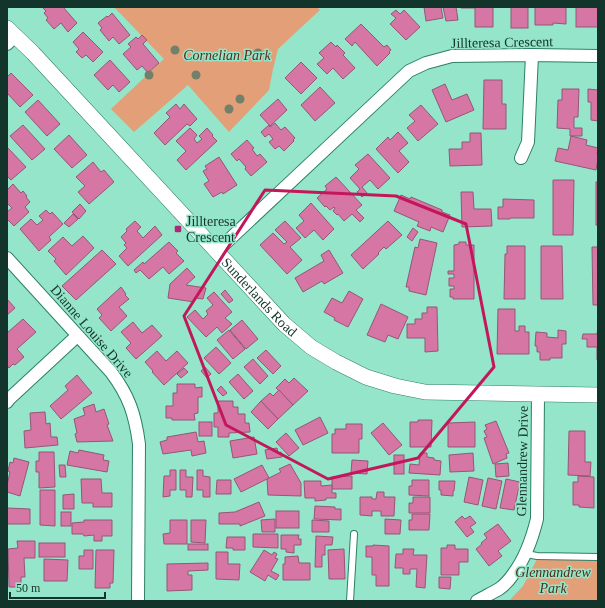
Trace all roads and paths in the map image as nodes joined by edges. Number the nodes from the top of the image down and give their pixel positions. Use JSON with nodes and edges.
{"nodes":[{"id":1,"x":9,"y":34,"type":"edge"},
{"id":2,"x":532,"y":55,"type":"junction"},
{"id":3,"x":598,"y":56,"type":"edge"},
{"id":4,"x":521,"y":158,"type":"dead end"},
{"id":5,"x":217,"y":251,"type":"junction"},
{"id":6,"x":7,"y":258,"type":"edge"},
{"id":7,"x":77,"y":336,"type":"junction"},
{"id":8,"x":538,"y":394,"type":"junction"},
{"id":9,"x":598,"y":395,"type":"edge"},
{"id":10,"x":7,"y":402,"type":"edge"},
{"id":11,"x":354,"y":534,"type":"dead end"},
{"id":12,"x":526,"y":554,"type":"junction"},
{"id":13,"x":598,"y":557,"type":"edge"},
{"id":14,"x":138,"y":601,"type":"edge"},
{"id":15,"x":350,"y":601,"type":"edge"},
{"id":16,"x":477,"y":601,"type":"edge"}],
"edges":[{"from":1,"to":5,"type":"street","name":"Sunderlands Road"},
{"from":2,"to":3,"type":"street","name":"Jillteresa Crescent"},
{"from":2,"to":4,"type":"street"},
{"from":2,"to":5,"type":"street","name":"Jillteresa Crescent"},
{"from":5,"to":8,"type":"street","name":"Sunderlands Road"},
{"from":6,"to":7,"type":"street","name":"Dianne Louise Drive"},
{"from":7,"to":10,"type":"street"},
{"from":7,"to":14,"type":"street","name":"Dianne Louise Drive"},
{"from":8,"to":9,"type":"street","name":"Sunderlands Road"},
{"from":8,"to":12,"type":"street","name":"Glennandrew Drive"},
{"from":11,"to":15,"type":"lane"},
{"from":12,"to":13,"type":"lane"},
{"from":12,"to":16,"type":"street","name":"Glennandrew Drive"}]}
